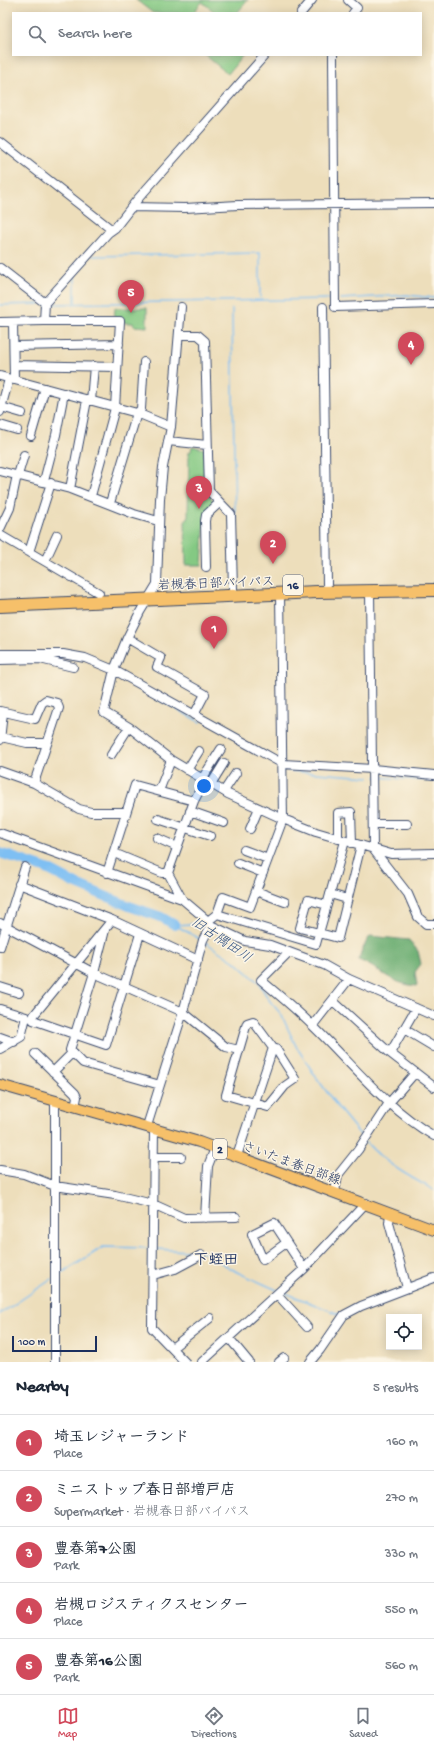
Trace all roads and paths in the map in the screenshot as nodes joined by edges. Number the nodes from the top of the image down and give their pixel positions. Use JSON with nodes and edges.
{"nodes":[{"id":1,"x":312,"y":0,"type":"edge"},
{"id":2,"x":348,"y":0,"type":"edge"},
{"id":3,"x":302,"y":12,"type":"edge"},
{"id":4,"x":354,"y":12,"type":"edge"},
{"id":5,"x":264,"y":56,"type":"edge"},
{"id":6,"x":333,"y":56,"type":"edge"},
{"id":7,"x":0,"y":142,"type":"edge"},
{"id":8,"x":434,"y":203,"type":"edge"},
{"id":9,"x":335,"y":204,"type":"junction"},
{"id":10,"x":132,"y":207,"type":"junction"},
{"id":11,"x":112,"y":230,"type":"junction"},
{"id":12,"x":0,"y":268,"type":"edge"},
{"id":13,"x":45,"y":303,"type":"junction"},
{"id":14,"x":434,"y":304,"type":"edge"},
{"id":15,"x":181,"y":307,"type":"dead end"},
{"id":16,"x":323,"y":307,"type":"dead end"},
{"id":17,"x":44,"y":320,"type":"junction"},
{"id":18,"x":0,"y":322,"type":"edge"},
{"id":19,"x":13,"y":322,"type":"junction"},
{"id":20,"x":179,"y":335,"type":"junction"},
{"id":21,"x":119,"y":344,"type":"junction"},
{"id":22,"x":14,"y":346,"type":"junction"},
{"id":23,"x":144,"y":362,"type":"dead end"},
{"id":24,"x":14,"y":365,"type":"junction"},
{"id":25,"x":94,"y":366,"type":"junction"},
{"id":26,"x":117,"y":367,"type":"junction"},
{"id":27,"x":0,"y":376,"type":"edge"},
{"id":28,"x":12,"y":379,"type":"junction"},
{"id":29,"x":45,"y":388,"type":"junction"},
{"id":30,"x":64,"y":394,"type":"junction"},
{"id":31,"x":89,"y":400,"type":"junction"},
{"id":32,"x":1,"y":407,"type":"edge"},
{"id":33,"x":115,"y":408,"type":"junction"},
{"id":34,"x":137,"y":412,"type":"junction"},
{"id":35,"x":22,"y":413,"type":"dead end"},
{"id":36,"x":0,"y":425,"type":"edge"},
{"id":37,"x":171,"y":427,"type":"junction"},
{"id":38,"x":17,"y":430,"type":"dead end"},
{"id":39,"x":31,"y":436,"type":"dead end"},
{"id":40,"x":168,"y":441,"type":"junction"},
{"id":41,"x":207,"y":445,"type":"junction"},
{"id":42,"x":24,"y":455,"type":"dead end"},
{"id":43,"x":0,"y":471,"type":"edge"},
{"id":44,"x":18,"y":475,"type":"junction"},
{"id":45,"x":48,"y":482,"type":"junction"},
{"id":46,"x":70,"y":489,"type":"junction"},
{"id":47,"x":91,"y":496,"type":"junction"},
{"id":48,"x":110,"y":503,"type":"junction"},
{"id":49,"x":218,"y":504,"type":"dead end"},
{"id":50,"x":158,"y":521,"type":"junction"},
{"id":51,"x":0,"y":529,"type":"edge"},
{"id":52,"x":57,"y":534,"type":"dead end"},
{"id":53,"x":0,"y":535,"type":"edge"},
{"id":54,"x":29,"y":552,"type":"junction"},
{"id":55,"x":45,"y":561,"type":"junction"},
{"id":56,"x":206,"y":567,"type":"dead end"},
{"id":57,"x":434,"y":583,"type":"edge"},
{"id":58,"x":327,"y":584,"type":"junction"},
{"id":59,"x":233,"y":589,"type":"junction"},
{"id":60,"x":434,"y":590,"type":"edge"},
{"id":61,"x":370,"y":591,"type":"junction"},
{"id":62,"x":99,"y":593,"type":"junction"},
{"id":63,"x":280,"y":594,"type":"junction"},
{"id":64,"x":150,"y":595,"type":"junction"},
{"id":65,"x":0,"y":597,"type":"edge"},
{"id":66,"x":0,"y":606,"type":"edge"},
{"id":67,"x":127,"y":638,"type":"junction"},
{"id":68,"x":0,"y":654,"type":"edge"},
{"id":69,"x":45,"y":656,"type":"junction"},
{"id":70,"x":0,"y":660,"type":"edge"},
{"id":71,"x":73,"y":667,"type":"dead end"},
{"id":72,"x":114,"y":670,"type":"junction"},
{"id":73,"x":1,"y":712,"type":"edge"},
{"id":74,"x":194,"y":715,"type":"junction"},
{"id":75,"x":129,"y":727,"type":"junction"},
{"id":76,"x":0,"y":739,"type":"edge"},
{"id":77,"x":46,"y":744,"type":"junction"},
{"id":78,"x":221,"y":749,"type":"dead end"},
{"id":79,"x":199,"y":750,"type":"dead end"},
{"id":80,"x":111,"y":755,"type":"dead end"},
{"id":81,"x":171,"y":760,"type":"junction"},
{"id":82,"x":224,"y":763,"type":"dead end"},
{"id":83,"x":283,"y":768,"type":"junction"},
{"id":84,"x":373,"y":769,"type":"junction"},
{"id":85,"x":187,"y":770,"type":"junction"},
{"id":86,"x":0,"y":771,"type":"edge"},
{"id":87,"x":236,"y":773,"type":"dead end"},
{"id":88,"x":434,"y":775,"type":"edge"},
{"id":89,"x":206,"y":781,"type":"junction"},
{"id":90,"x":34,"y":783,"type":"junction"},
{"id":91,"x":224,"y":791,"type":"junction"},
{"id":92,"x":159,"y":792,"type":"junction"},
{"id":93,"x":194,"y":801,"type":"junction"},
{"id":94,"x":259,"y":808,"type":"junction"},
{"id":95,"x":190,"y":811,"type":"junction"},
{"id":96,"x":126,"y":812,"type":"junction"},
{"id":97,"x":158,"y":819,"type":"dead end"},
{"id":98,"x":283,"y":819,"type":"junction"},
{"id":99,"x":224,"y":823,"type":"dead end"},
{"id":100,"x":373,"y":824,"type":"junction"},
{"id":101,"x":407,"y":824,"type":"dead end"},
{"id":102,"x":184,"y":827,"type":"junction"},
{"id":103,"x":250,"y":829,"type":"dead end"},
{"id":104,"x":0,"y":832,"type":"edge"},
{"id":105,"x":210,"y":836,"type":"dead end"},
{"id":106,"x":157,"y":838,"type":"dead end"},
{"id":107,"x":345,"y":841,"type":"junction"},
{"id":108,"x":361,"y":846,"type":"junction"},
{"id":109,"x":177,"y":847,"type":"junction"},
{"id":110,"x":374,"y":849,"type":"junction"},
{"id":111,"x":244,"y":850,"type":"dead end"},
{"id":112,"x":114,"y":853,"type":"junction"},
{"id":113,"x":434,"y":853,"type":"edge"},
{"id":114,"x":268,"y":859,"type":"junction"},
{"id":115,"x":238,"y":863,"type":"dead end"},
{"id":116,"x":24,"y":867,"type":"dead end"},
{"id":117,"x":107,"y":873,"type":"junction"},
{"id":118,"x":168,"y":873,"type":"junction"},
{"id":119,"x":263,"y":873,"type":"junction"},
{"id":120,"x":19,"y":884,"type":"junction"},
{"id":121,"x":256,"y":891,"type":"junction"},
{"id":122,"x":330,"y":894,"type":"junction"},
{"id":123,"x":182,"y":899,"type":"junction"},
{"id":124,"x":347,"y":899,"type":"junction"},
{"id":125,"x":285,"y":902,"type":"dead end"},
{"id":126,"x":327,"y":905,"type":"junction"},
{"id":127,"x":217,"y":914,"type":"junction"},
{"id":128,"x":112,"y":920,"type":"junction"},
{"id":129,"x":210,"y":923,"type":"junction"},
{"id":130,"x":3,"y":924,"type":"edge"},
{"id":131,"x":434,"y":924,"type":"edge"},
{"id":132,"x":106,"y":927,"type":"junction"},
{"id":133,"x":320,"y":933,"type":"junction"},
{"id":134,"x":140,"y":934,"type":"junction"},
{"id":135,"x":0,"y":947,"type":"edge"},
{"id":136,"x":288,"y":953,"type":"junction"},
{"id":137,"x":198,"y":960,"type":"junction"},
{"id":138,"x":77,"y":962,"type":"junction"},
{"id":139,"x":94,"y":973,"type":"junction"},
{"id":140,"x":349,"y":979,"type":"junction"},
{"id":141,"x":123,"y":986,"type":"junction"},
{"id":142,"x":0,"y":987,"type":"edge"},
{"id":143,"x":19,"y":993,"type":"dead end"},
{"id":144,"x":333,"y":1001,"type":"junction"},
{"id":145,"x":416,"y":1008,"type":"junction"},
{"id":146,"x":0,"y":1009,"type":"edge"},
{"id":147,"x":183,"y":1012,"type":"junction"},
{"id":148,"x":434,"y":1016,"type":"edge"},
{"id":149,"x":313,"y":1025,"type":"junction"},
{"id":150,"x":404,"y":1029,"type":"junction"},
{"id":151,"x":76,"y":1035,"type":"junction"},
{"id":152,"x":0,"y":1037,"type":"edge"},
{"id":153,"x":14,"y":1042,"type":"junction"},
{"id":154,"x":434,"y":1047,"type":"edge"},
{"id":155,"x":0,"y":1049,"type":"edge"},
{"id":156,"x":239,"y":1050,"type":"junction"},
{"id":157,"x":273,"y":1050,"type":"junction"},
{"id":158,"x":72,"y":1052,"type":"junction"},
{"id":159,"x":390,"y":1053,"type":"junction"},
{"id":160,"x":35,"y":1054,"type":"dead end"},
{"id":161,"x":53,"y":1072,"type":"junction"},
{"id":162,"x":415,"y":1073,"type":"junction"},
{"id":163,"x":0,"y":1085,"type":"edge"},
{"id":164,"x":160,"y":1085,"type":"junction"},
{"id":165,"x":434,"y":1087,"type":"edge"},
{"id":166,"x":55,"y":1101,"type":"junction"},
{"id":167,"x":389,"y":1103,"type":"junction"},
{"id":168,"x":254,"y":1104,"type":"junction"},
{"id":169,"x":75,"y":1107,"type":"junction"},
{"id":170,"x":150,"y":1127,"type":"junction"},
{"id":171,"x":434,"y":1136,"type":"edge"},
{"id":172,"x":215,"y":1148,"type":"junction"},
{"id":173,"x":237,"y":1156,"type":"junction"},
{"id":174,"x":154,"y":1157,"type":"junction"},
{"id":175,"x":181,"y":1157,"type":"dead end"},
{"id":176,"x":0,"y":1170,"type":"edge"},
{"id":177,"x":55,"y":1186,"type":"junction"},
{"id":178,"x":335,"y":1192,"type":"junction"},
{"id":179,"x":366,"y":1203,"type":"junction"},
{"id":180,"x":153,"y":1204,"type":"junction"},
{"id":181,"x":390,"y":1213,"type":"junction"},
{"id":182,"x":236,"y":1217,"type":"dead end"},
{"id":183,"x":205,"y":1218,"type":"junction"},
{"id":184,"x":434,"y":1230,"type":"edge"},
{"id":185,"x":286,"y":1243,"type":"junction"},
{"id":186,"x":201,"y":1255,"type":"dead end"},
{"id":187,"x":304,"y":1270,"type":"junction"},
{"id":188,"x":153,"y":1275,"type":"junction"},
{"id":189,"x":434,"y":1278,"type":"edge"},
{"id":190,"x":407,"y":1288,"type":"junction"},
{"id":191,"x":278,"y":1294,"type":"junction"},
{"id":192,"x":210,"y":1318,"type":"dead end"},
{"id":193,"x":307,"y":1327,"type":"dead end"},
{"id":194,"x":229,"y":1338,"type":"junction"},
{"id":195,"x":172,"y":1348,"type":"junction"},
{"id":196,"x":55,"y":1362,"type":"edge"},
{"id":197,"x":185,"y":1362,"type":"edge"},
{"id":198,"x":202,"y":1362,"type":"edge"},
{"id":199,"x":249,"y":1362,"type":"edge"},
{"id":200,"x":310,"y":1362,"type":"edge"}],
"edges":[{"from":1,"to":3,"type":"street"},
{"from":2,"to":4,"type":"street"},
{"from":5,"to":10,"type":"street"},
{"from":6,"to":9,"type":"street"},
{"from":7,"to":11,"type":"street"},
{"from":8,"to":9,"type":"street"},
{"from":9,"to":10,"type":"street"},
{"from":9,"to":14,"type":"street"},
{"from":10,"to":11,"type":"street"},
{"from":11,"to":13,"type":"street"},
{"from":12,"to":13,"type":"street"},
{"from":13,"to":17,"type":"street"},
{"from":15,"to":20,"type":"street"},
{"from":16,"to":58,"type":"street"},
{"from":17,"to":19,"type":"street"},
{"from":17,"to":21,"type":"street"},
{"from":18,"to":19,"type":"street"},
{"from":19,"to":22,"type":"street"},
{"from":20,"to":37,"type":"street"},
{"from":20,"to":41,"type":"street"},
{"from":21,"to":22,"type":"street"},
{"from":21,"to":26,"type":"street"},
{"from":22,"to":24,"type":"street"},
{"from":23,"to":34,"type":"street"},
{"from":24,"to":25,"type":"street"},
{"from":24,"to":28,"type":"street"},
{"from":25,"to":26,"type":"street"},
{"from":25,"to":31,"type":"street"},
{"from":26,"to":33,"type":"street"},
{"from":27,"to":28,"type":"street"},
{"from":28,"to":29,"type":"street"},
{"from":28,"to":32,"type":"street"},
{"from":29,"to":30,"type":"street"},
{"from":29,"to":39,"type":"street"},
{"from":30,"to":31,"type":"street"},
{"from":30,"to":45,"type":"street"},
{"from":31,"to":33,"type":"street"},
{"from":31,"to":46,"type":"street"},
{"from":32,"to":35,"type":"street"},
{"from":33,"to":34,"type":"street"},
{"from":33,"to":47,"type":"street"},
{"from":34,"to":37,"type":"street"},
{"from":34,"to":48,"type":"street"},
{"from":36,"to":38,"type":"street"},
{"from":37,"to":40,"type":"street"},
{"from":40,"to":41,"type":"street"},
{"from":40,"to":50,"type":"street"},
{"from":41,"to":59,"type":"street"},
{"from":42,"to":44,"type":"street"},
{"from":43,"to":44,"type":"street"},
{"from":44,"to":45,"type":"street"},
{"from":44,"to":51,"type":"street"},
{"from":45,"to":46,"type":"street"},
{"from":45,"to":54,"type":"street"},
{"from":46,"to":47,"type":"street"},
{"from":47,"to":48,"type":"street"},
{"from":48,"to":50,"type":"street"},
{"from":49,"to":56,"type":"street"},
{"from":50,"to":64,"type":"street"},
{"from":52,"to":55,"type":"street"},
{"from":53,"to":54,"type":"street"},
{"from":54,"to":55,"type":"street"},
{"from":55,"to":62,"type":"street"},
{"from":57,"to":58,"type":"highway","name":"岩槻春日部バイパス","number":"16"},
{"from":58,"to":59,"type":"highway","name":"岩槻春日部バイパス","number":"16"},
{"from":59,"to":64,"type":"highway","name":"岩槻春日部バイパス","number":"16"},
{"from":60,"to":61,"type":"highway","name":"岩槻春日部バイパス","number":"16"},
{"from":61,"to":63,"type":"highway","name":"岩槻春日部バイパス","number":"16"},
{"from":61,"to":84,"type":"street"},
{"from":62,"to":64,"type":"highway","name":"岩槻春日部バイパス","number":"16"},
{"from":62,"to":65,"type":"highway","name":"岩槻春日部バイパス","number":"16"},
{"from":63,"to":64,"type":"highway","name":"岩槻春日部バイパス","number":"16"},
{"from":63,"to":83,"type":"street"},
{"from":64,"to":66,"type":"highway","name":"岩槻春日部バイパス","number":"16"},
{"from":64,"to":67,"type":"street"},
{"from":67,"to":72,"type":"street"},
{"from":67,"to":74,"type":"street"},
{"from":68,"to":69,"type":"street"},
{"from":69,"to":70,"type":"street"},
{"from":69,"to":71,"type":"street"},
{"from":69,"to":72,"type":"street"},
{"from":72,"to":74,"type":"street"},
{"from":72,"to":75,"type":"street"},
{"from":73,"to":76,"type":"street"},
{"from":73,"to":77,"type":"street"},
{"from":74,"to":83,"type":"street"},
{"from":75,"to":80,"type":"street"},
{"from":75,"to":81,"type":"street"},
{"from":76,"to":77,"type":"street"},
{"from":77,"to":90,"type":"street"},
{"from":78,"to":89,"type":"street"},
{"from":79,"to":85,"type":"street"},
{"from":81,"to":85,"type":"street"},
{"from":81,"to":92,"type":"street"},
{"from":82,"to":89,"type":"street"},
{"from":83,"to":84,"type":"street"},
{"from":83,"to":98,"type":"street"},
{"from":84,"to":88,"type":"street"},
{"from":84,"to":100,"type":"street"},
{"from":85,"to":89,"type":"street"},
{"from":86,"to":90,"type":"street"},
{"from":87,"to":91,"type":"street"},
{"from":89,"to":91,"type":"street"},
{"from":89,"to":93,"type":"street"},
{"from":90,"to":96,"type":"street"},
{"from":91,"to":94,"type":"street"},
{"from":92,"to":93,"type":"street"},
{"from":92,"to":96,"type":"street"},
{"from":93,"to":95,"type":"street"},
{"from":94,"to":98,"type":"street"},
{"from":94,"to":103,"type":"street"},
{"from":95,"to":99,"type":"street"},
{"from":95,"to":102,"type":"street"},
{"from":96,"to":112,"type":"street"},
{"from":97,"to":102,"type":"street"},
{"from":98,"to":107,"type":"street"},
{"from":98,"to":114,"type":"street"},
{"from":100,"to":101,"type":"street"},
{"from":100,"to":110,"type":"street"},
{"from":102,"to":105,"type":"street"},
{"from":102,"to":109,"type":"street"},
{"from":104,"to":117,"type":"street"},
{"from":106,"to":109,"type":"street"},
{"from":107,"to":108,"type":"street"},
{"from":107,"to":122,"type":"street"},
{"from":108,"to":110,"type":"street"},
{"from":108,"to":124,"type":"street"},
{"from":109,"to":118,"type":"street"},
{"from":110,"to":113,"type":"street"},
{"from":110,"to":131,"type":"street"},
{"from":111,"to":114,"type":"street"},
{"from":112,"to":117,"type":"street"},
{"from":112,"to":118,"type":"street"},
{"from":114,"to":119,"type":"street"},
{"from":115,"to":119,"type":"street"},
{"from":116,"to":120,"type":"street"},
{"from":117,"to":123,"type":"street"},
{"from":118,"to":123,"type":"street"},
{"from":119,"to":121,"type":"street"},
{"from":120,"to":128,"type":"street"},
{"from":120,"to":130,"type":"street"},
{"from":121,"to":125,"type":"street"},
{"from":121,"to":127,"type":"street"},
{"from":122,"to":124,"type":"street"},
{"from":122,"to":126,"type":"street"},
{"from":123,"to":129,"type":"street"},
{"from":124,"to":133,"type":"street"},
{"from":126,"to":133,"type":"street"},
{"from":126,"to":133,"type":"street"},
{"from":127,"to":129,"type":"street"},
{"from":127,"to":133,"type":"street"},
{"from":128,"to":132,"type":"street"},
{"from":128,"to":134,"type":"street"},
{"from":129,"to":136,"type":"street"},
{"from":129,"to":137,"type":"street"},
{"from":130,"to":135,"type":"street"},
{"from":130,"to":138,"type":"street"},
{"from":132,"to":138,"type":"street"},
{"from":132,"to":139,"type":"street"},
{"from":134,"to":137,"type":"street"},
{"from":134,"to":141,"type":"street"},
{"from":136,"to":140,"type":"street"},
{"from":136,"to":149,"type":"street"},
{"from":137,"to":147,"type":"street"},
{"from":138,"to":139,"type":"street"},
{"from":138,"to":151,"type":"street"},
{"from":139,"to":141,"type":"street"},
{"from":139,"to":151,"type":"street"},
{"from":140,"to":144,"type":"street"},
{"from":140,"to":145,"type":"street"},
{"from":141,"to":147,"type":"street"},
{"from":141,"to":151,"type":"street"},
{"from":142,"to":143,"type":"street"},
{"from":144,"to":149,"type":"street"},
{"from":144,"to":159,"type":"street"},
{"from":145,"to":148,"type":"street"},
{"from":145,"to":150,"type":"street"},
{"from":146,"to":153,"type":"street"},
{"from":147,"to":156,"type":"street"},
{"from":147,"to":164,"type":"street"},
{"from":149,"to":167,"type":"street"},
{"from":150,"to":154,"type":"street"},
{"from":150,"to":159,"type":"street"},
{"from":151,"to":158,"type":"street"},
{"from":152,"to":153,"type":"street"},
{"from":153,"to":155,"type":"street"},
{"from":156,"to":157,"type":"street"},
{"from":156,"to":168,"type":"street"},
{"from":157,"to":168,"type":"street"},
{"from":157,"to":168,"type":"street"},
{"from":158,"to":161,"type":"street"},
{"from":158,"to":164,"type":"street"},
{"from":159,"to":162,"type":"street"},
{"from":160,"to":161,"type":"street"},
{"from":161,"to":169,"type":"street"},
{"from":162,"to":165,"type":"street"},
{"from":162,"to":167,"type":"street"},
{"from":163,"to":166,"type":"main road","name":"さいたま春日部線","number":"2"},
{"from":164,"to":170,"type":"street"},
{"from":166,"to":169,"type":"main road","name":"さいたま春日部線","number":"2"},
{"from":166,"to":177,"type":"street"},
{"from":167,"to":171,"type":"street"},
{"from":167,"to":178,"type":"street"},
{"from":168,"to":173,"type":"street"},
{"from":169,"to":170,"type":"main road","name":"さいたま春日部線","number":"2"},
{"from":170,"to":172,"type":"main road","name":"さいたま春日部線","number":"2"},
{"from":170,"to":174,"type":"street"},
{"from":172,"to":173,"type":"main road","name":"さいたま春日部線","number":"2"},
{"from":172,"to":183,"type":"street"},
{"from":173,"to":178,"type":"main road","name":"さいたま春日部線","number":"2"},
{"from":174,"to":175,"type":"street"},
{"from":174,"to":180,"type":"street"},
{"from":176,"to":177,"type":"street"},
{"from":177,"to":180,"type":"street"},
{"from":177,"to":196,"type":"street"},
{"from":178,"to":179,"type":"main road","name":"さいたま春日部線","number":"2"},
{"from":179,"to":181,"type":"main road","name":"さいたま春日部線","number":"2"},
{"from":179,"to":187,"type":"street"},
{"from":180,"to":183,"type":"street"},
{"from":180,"to":188,"type":"street"},
{"from":181,"to":184,"type":"main road","name":"さいたま春日部線","number":"2"},
{"from":181,"to":190,"type":"street"},
{"from":182,"to":183,"type":"street"},
{"from":185,"to":185,"type":"street"},
{"from":185,"to":187,"type":"street"},
{"from":186,"to":188,"type":"street"},
{"from":187,"to":191,"type":"street"},
{"from":188,"to":195,"type":"street"},
{"from":189,"to":190,"type":"street"},
{"from":190,"to":200,"type":"street"},
{"from":191,"to":193,"type":"street"},
{"from":191,"to":194,"type":"street"},
{"from":192,"to":195,"type":"street"},
{"from":194,"to":198,"type":"street"},
{"from":194,"to":199,"type":"street"},
{"from":195,"to":197,"type":"street"}]}
